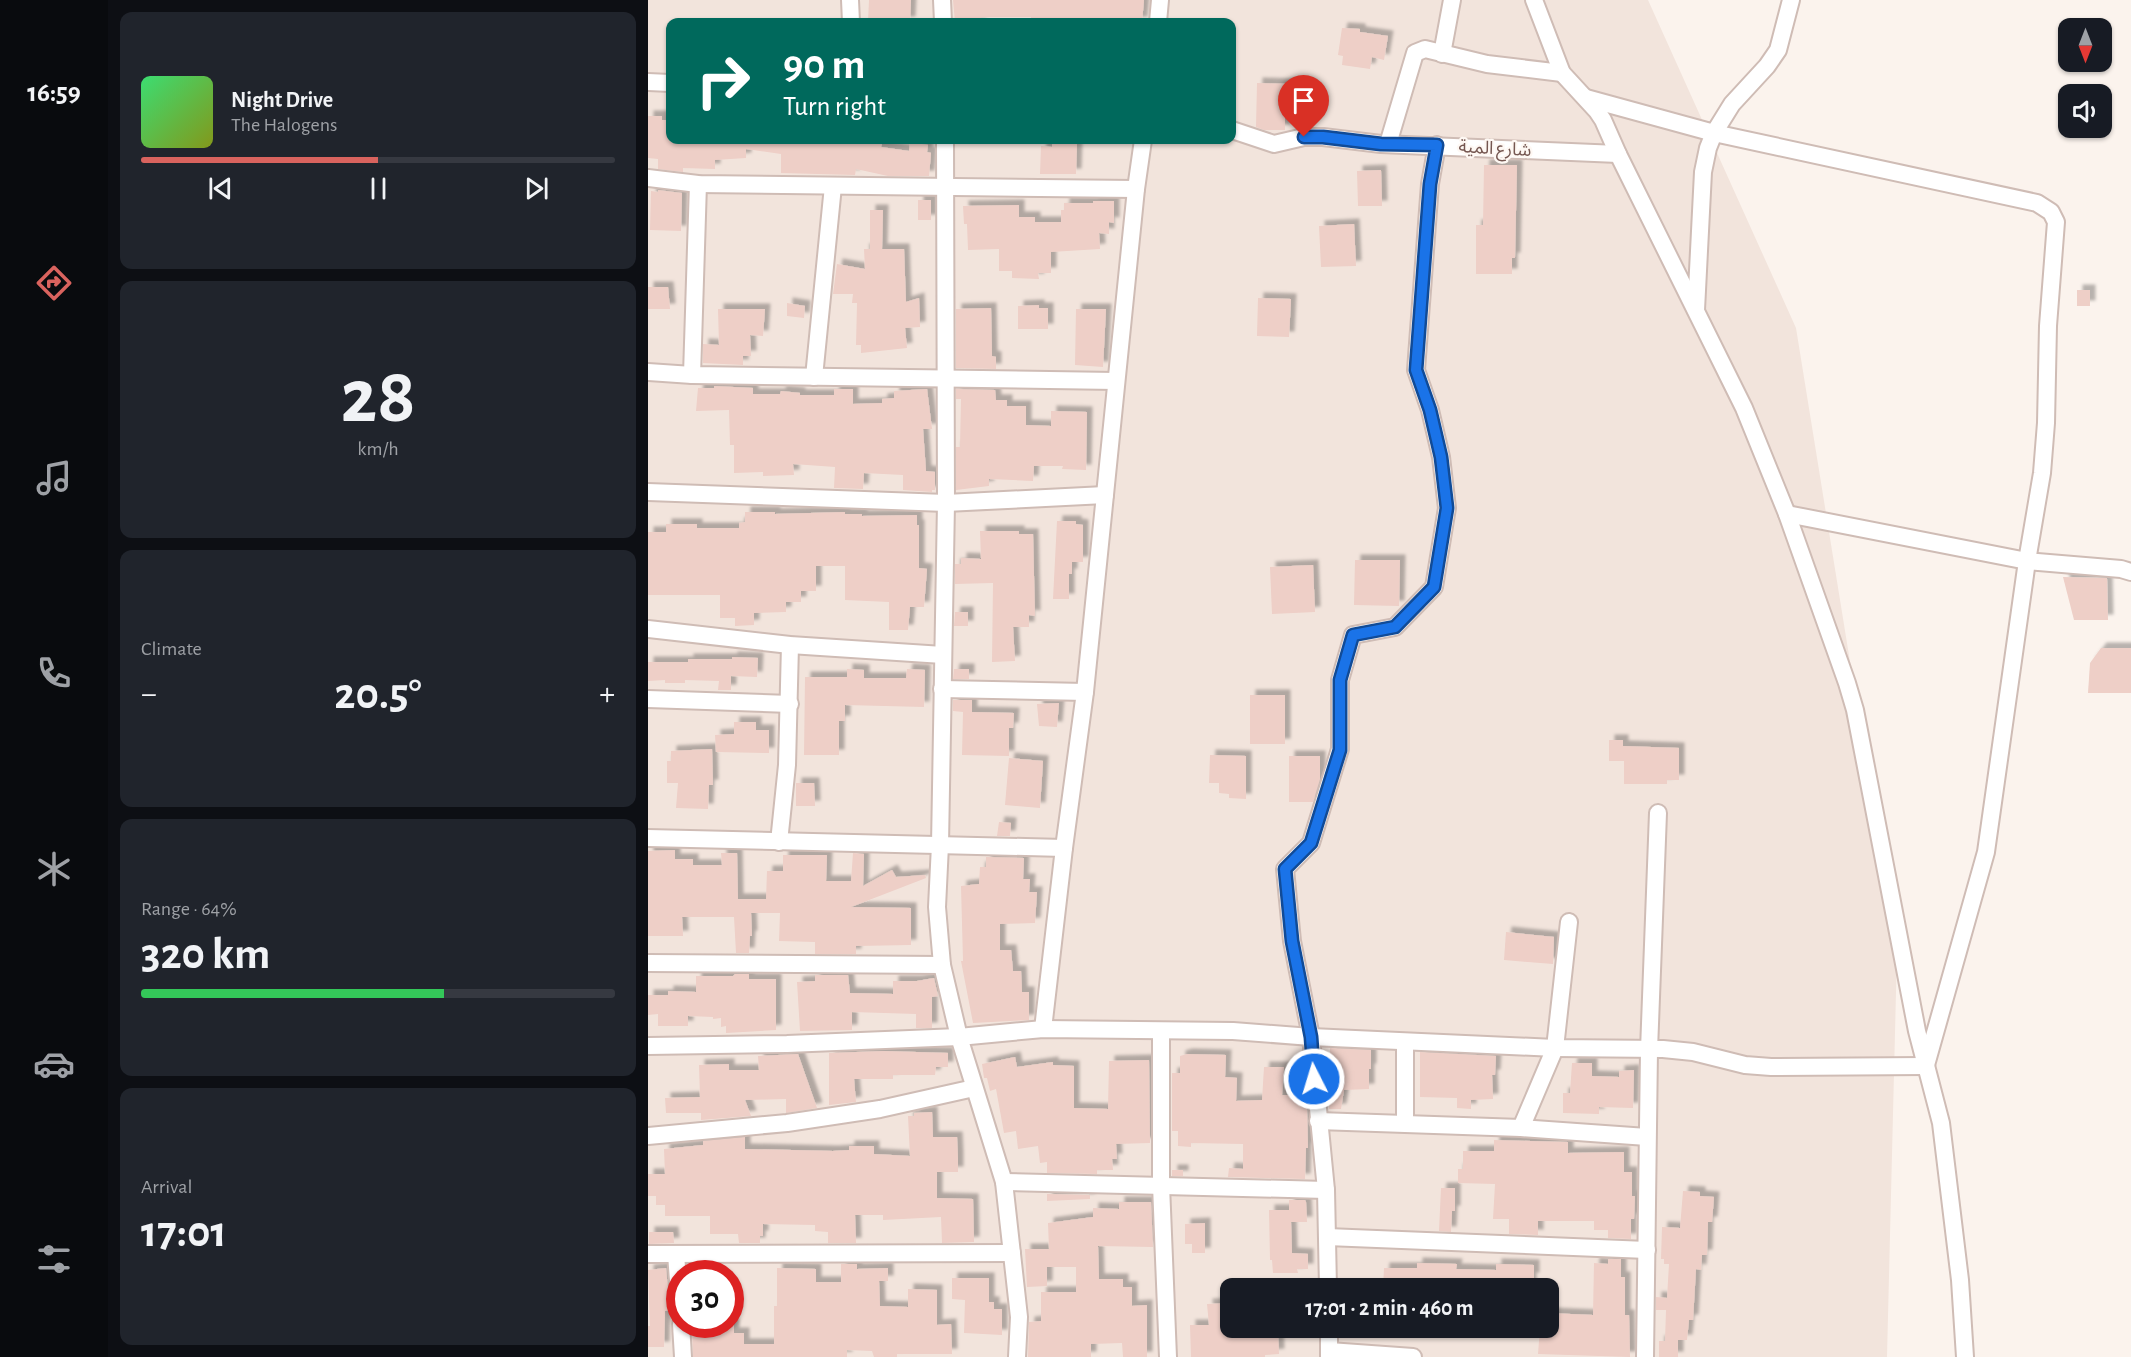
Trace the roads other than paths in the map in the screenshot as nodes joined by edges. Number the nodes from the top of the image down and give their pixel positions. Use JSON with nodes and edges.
{"nodes":[{"id":1,"x":850,"y":0,"type":"edge"},
{"id":2,"x":942,"y":0,"type":"edge"},
{"id":3,"x":1160,"y":0,"type":"edge"},
{"id":4,"x":1452,"y":0,"type":"edge"},
{"id":5,"x":1534,"y":0,"type":"edge"},
{"id":6,"x":1791,"y":0,"type":"edge"},
{"id":7,"x":851,"y":18,"type":"edge"},
{"id":8,"x":943,"y":18,"type":"edge"},
{"id":9,"x":1158,"y":18,"type":"edge"},
{"id":10,"x":1442,"y":54,"type":"junction"},
{"id":11,"x":1562,"y":74,"type":"junction"},
{"id":12,"x":648,"y":82,"type":"edge"},
{"id":13,"x":666,"y":83,"type":"edge"},
{"id":14,"x":1586,"y":98,"type":"junction"},
{"id":15,"x":1236,"y":131,"type":"edge"},
{"id":16,"x":1714,"y":133,"type":"junction"},
{"id":17,"x":945,"y":144,"type":"edge"},
{"id":18,"x":1142,"y":144,"type":"edge"},
{"id":19,"x":1388,"y":144,"type":"junction"},
{"id":20,"x":1437,"y":145,"type":"junction"},
{"id":21,"x":1618,"y":154,"type":"junction"},
{"id":22,"x":648,"y":178,"type":"edge"},
{"id":23,"x":698,"y":184,"type":"junction"},
{"id":24,"x":833,"y":186,"type":"junction"},
{"id":25,"x":944,"y":187,"type":"junction"},
{"id":26,"x":1136,"y":189,"type":"junction"},
{"id":27,"x":1696,"y":311,"type":"junction"},
{"id":28,"x":648,"y":372,"type":"edge"},
{"id":29,"x":692,"y":375,"type":"junction"},
{"id":30,"x":814,"y":377,"type":"junction"},
{"id":31,"x":946,"y":379,"type":"junction"},
{"id":32,"x":1116,"y":381,"type":"junction"},
{"id":33,"x":648,"y":492,"type":"edge"},
{"id":34,"x":1105,"y":495,"type":"junction"},
{"id":35,"x":946,"y":503,"type":"junction"},
{"id":36,"x":1787,"y":514,"type":"junction"},
{"id":37,"x":2027,"y":561,"type":"junction"},
{"id":38,"x":2131,"y":572,"type":"edge"},
{"id":39,"x":648,"y":629,"type":"edge"},
{"id":40,"x":790,"y":645,"type":"junction"},
{"id":41,"x":943,"y":655,"type":"junction"},
{"id":42,"x":942,"y":689,"type":"junction"},
{"id":43,"x":1085,"y":692,"type":"junction"},
{"id":44,"x":648,"y":699,"type":"edge"},
{"id":45,"x":790,"y":704,"type":"junction"},
{"id":46,"x":1658,"y":813,"type":"dead end"},
{"id":47,"x":648,"y":838,"type":"edge"},
{"id":48,"x":779,"y":842,"type":"junction"},
{"id":49,"x":940,"y":846,"type":"junction"},
{"id":50,"x":1064,"y":848,"type":"junction"},
{"id":51,"x":1569,"y":922,"type":"dead end"},
{"id":52,"x":648,"y":963,"type":"edge"},
{"id":53,"x":942,"y":965,"type":"junction"},
{"id":54,"x":1043,"y":1029,"type":"junction"},
{"id":55,"x":1161,"y":1032,"type":"junction"},
{"id":56,"x":959,"y":1037,"type":"junction"},
{"id":57,"x":1311,"y":1037,"type":"junction"},
{"id":58,"x":1405,"y":1041,"type":"junction"},
{"id":59,"x":648,"y":1046,"type":"edge"},
{"id":60,"x":1555,"y":1048,"type":"junction"},
{"id":61,"x":1649,"y":1050,"type":"junction"},
{"id":62,"x":1926,"y":1066,"type":"junction"},
{"id":63,"x":974,"y":1088,"type":"junction"},
{"id":64,"x":1318,"y":1120,"type":"junction"},
{"id":65,"x":1405,"y":1123,"type":"junction"},
{"id":66,"x":1521,"y":1128,"type":"junction"},
{"id":67,"x":648,"y":1136,"type":"edge"},
{"id":68,"x":1647,"y":1137,"type":"junction"},
{"id":69,"x":1004,"y":1182,"type":"junction"},
{"id":70,"x":1161,"y":1185,"type":"junction"},
{"id":71,"x":1326,"y":1190,"type":"junction"},
{"id":72,"x":1327,"y":1237,"type":"junction"},
{"id":73,"x":1647,"y":1250,"type":"junction"},
{"id":74,"x":1012,"y":1253,"type":"junction"},
{"id":75,"x":648,"y":1254,"type":"edge"},
{"id":76,"x":676,"y":1254,"type":"junction"},
{"id":77,"x":676,"y":1260,"type":"edge"},
{"id":78,"x":1328,"y":1278,"type":"edge"},
{"id":79,"x":682,"y":1338,"type":"edge"},
{"id":80,"x":1329,"y":1338,"type":"edge"},
{"id":81,"x":1329,"y":1354,"type":"edge"},
{"id":82,"x":683,"y":1357,"type":"edge"},
{"id":83,"x":1017,"y":1357,"type":"edge"},
{"id":84,"x":1168,"y":1357,"type":"edge"},
{"id":85,"x":1413,"y":1357,"type":"edge"},
{"id":86,"x":1645,"y":1357,"type":"edge"},
{"id":87,"x":1965,"y":1357,"type":"edge"}],
"edges":[{"from":1,"to":7,"type":"street"},
{"from":2,"to":8,"type":"street"},
{"from":3,"to":9,"type":"street"},
{"from":4,"to":10,"type":"street"},
{"from":5,"to":11,"type":"street"},
{"from":6,"to":16,"type":"street"},
{"from":10,"to":11,"type":"street"},
{"from":10,"to":19,"type":"street"},
{"from":11,"to":14,"type":"street"},
{"from":12,"to":13,"type":"street"},
{"from":14,"to":16,"type":"street"},
{"from":14,"to":21,"type":"street"},
{"from":15,"to":19,"type":"street","name":"شارع المية"},
{"from":16,"to":27,"type":"street"},
{"from":16,"to":37,"type":"street"},
{"from":17,"to":25,"type":"street"},
{"from":18,"to":26,"type":"street"},
{"from":19,"to":20,"type":"street","name":"شارع المية"},
{"from":20,"to":21,"type":"street","name":"شارع المية"},
{"from":20,"to":57,"type":"street"},
{"from":21,"to":27,"type":"street"},
{"from":22,"to":23,"type":"street"},
{"from":23,"to":24,"type":"street"},
{"from":23,"to":29,"type":"street"},
{"from":24,"to":25,"type":"street"},
{"from":24,"to":30,"type":"street"},
{"from":25,"to":26,"type":"street"},
{"from":25,"to":31,"type":"street"},
{"from":26,"to":32,"type":"street"},
{"from":27,"to":36,"type":"street"},
{"from":28,"to":29,"type":"street"},
{"from":29,"to":30,"type":"street"},
{"from":30,"to":31,"type":"street"},
{"from":31,"to":32,"type":"street"},
{"from":31,"to":35,"type":"street"},
{"from":32,"to":34,"type":"street"},
{"from":33,"to":35,"type":"street"},
{"from":34,"to":35,"type":"street"},
{"from":34,"to":43,"type":"street"},
{"from":35,"to":41,"type":"street"},
{"from":36,"to":37,"type":"street"},
{"from":36,"to":62,"type":"street"},
{"from":37,"to":38,"type":"street"},
{"from":37,"to":62,"type":"street"},
{"from":39,"to":40,"type":"street"},
{"from":40,"to":41,"type":"street"},
{"from":40,"to":45,"type":"street"},
{"from":41,"to":42,"type":"street"},
{"from":42,"to":43,"type":"street"},
{"from":42,"to":49,"type":"street"},
{"from":43,"to":50,"type":"street"},
{"from":44,"to":45,"type":"street"},
{"from":45,"to":48,"type":"street"},
{"from":46,"to":61,"type":"street"},
{"from":47,"to":48,"type":"street"},
{"from":48,"to":49,"type":"street"},
{"from":49,"to":50,"type":"street"},
{"from":49,"to":53,"type":"street"},
{"from":50,"to":54,"type":"street"},
{"from":51,"to":60,"type":"street"},
{"from":52,"to":53,"type":"street"},
{"from":53,"to":56,"type":"street"},
{"from":54,"to":55,"type":"street"},
{"from":54,"to":56,"type":"street"},
{"from":55,"to":57,"type":"street"},
{"from":55,"to":70,"type":"street"},
{"from":56,"to":59,"type":"street"},
{"from":56,"to":63,"type":"street"},
{"from":57,"to":58,"type":"street"},
{"from":57,"to":64,"type":"street"},
{"from":58,"to":60,"type":"street"},
{"from":58,"to":65,"type":"street"},
{"from":60,"to":61,"type":"street"},
{"from":60,"to":66,"type":"street"},
{"from":61,"to":62,"type":"street"},
{"from":61,"to":68,"type":"street"},
{"from":62,"to":87,"type":"street"},
{"from":63,"to":67,"type":"street"},
{"from":63,"to":69,"type":"street"},
{"from":64,"to":65,"type":"street"},
{"from":64,"to":71,"type":"street"},
{"from":65,"to":66,"type":"street"},
{"from":66,"to":68,"type":"street"},
{"from":68,"to":73,"type":"street"},
{"from":69,"to":70,"type":"street"},
{"from":69,"to":74,"type":"street"},
{"from":70,"to":71,"type":"street"},
{"from":70,"to":84,"type":"street"},
{"from":71,"to":72,"type":"street"},
{"from":72,"to":73,"type":"street"},
{"from":72,"to":78,"type":"street"},
{"from":73,"to":86,"type":"street"},
{"from":74,"to":76,"type":"street"},
{"from":74,"to":83,"type":"street"},
{"from":75,"to":76,"type":"street"},
{"from":76,"to":77,"type":"street"},
{"from":79,"to":82,"type":"street"},
{"from":80,"to":81,"type":"street"},
{"from":81,"to":85,"type":"street"}]}
